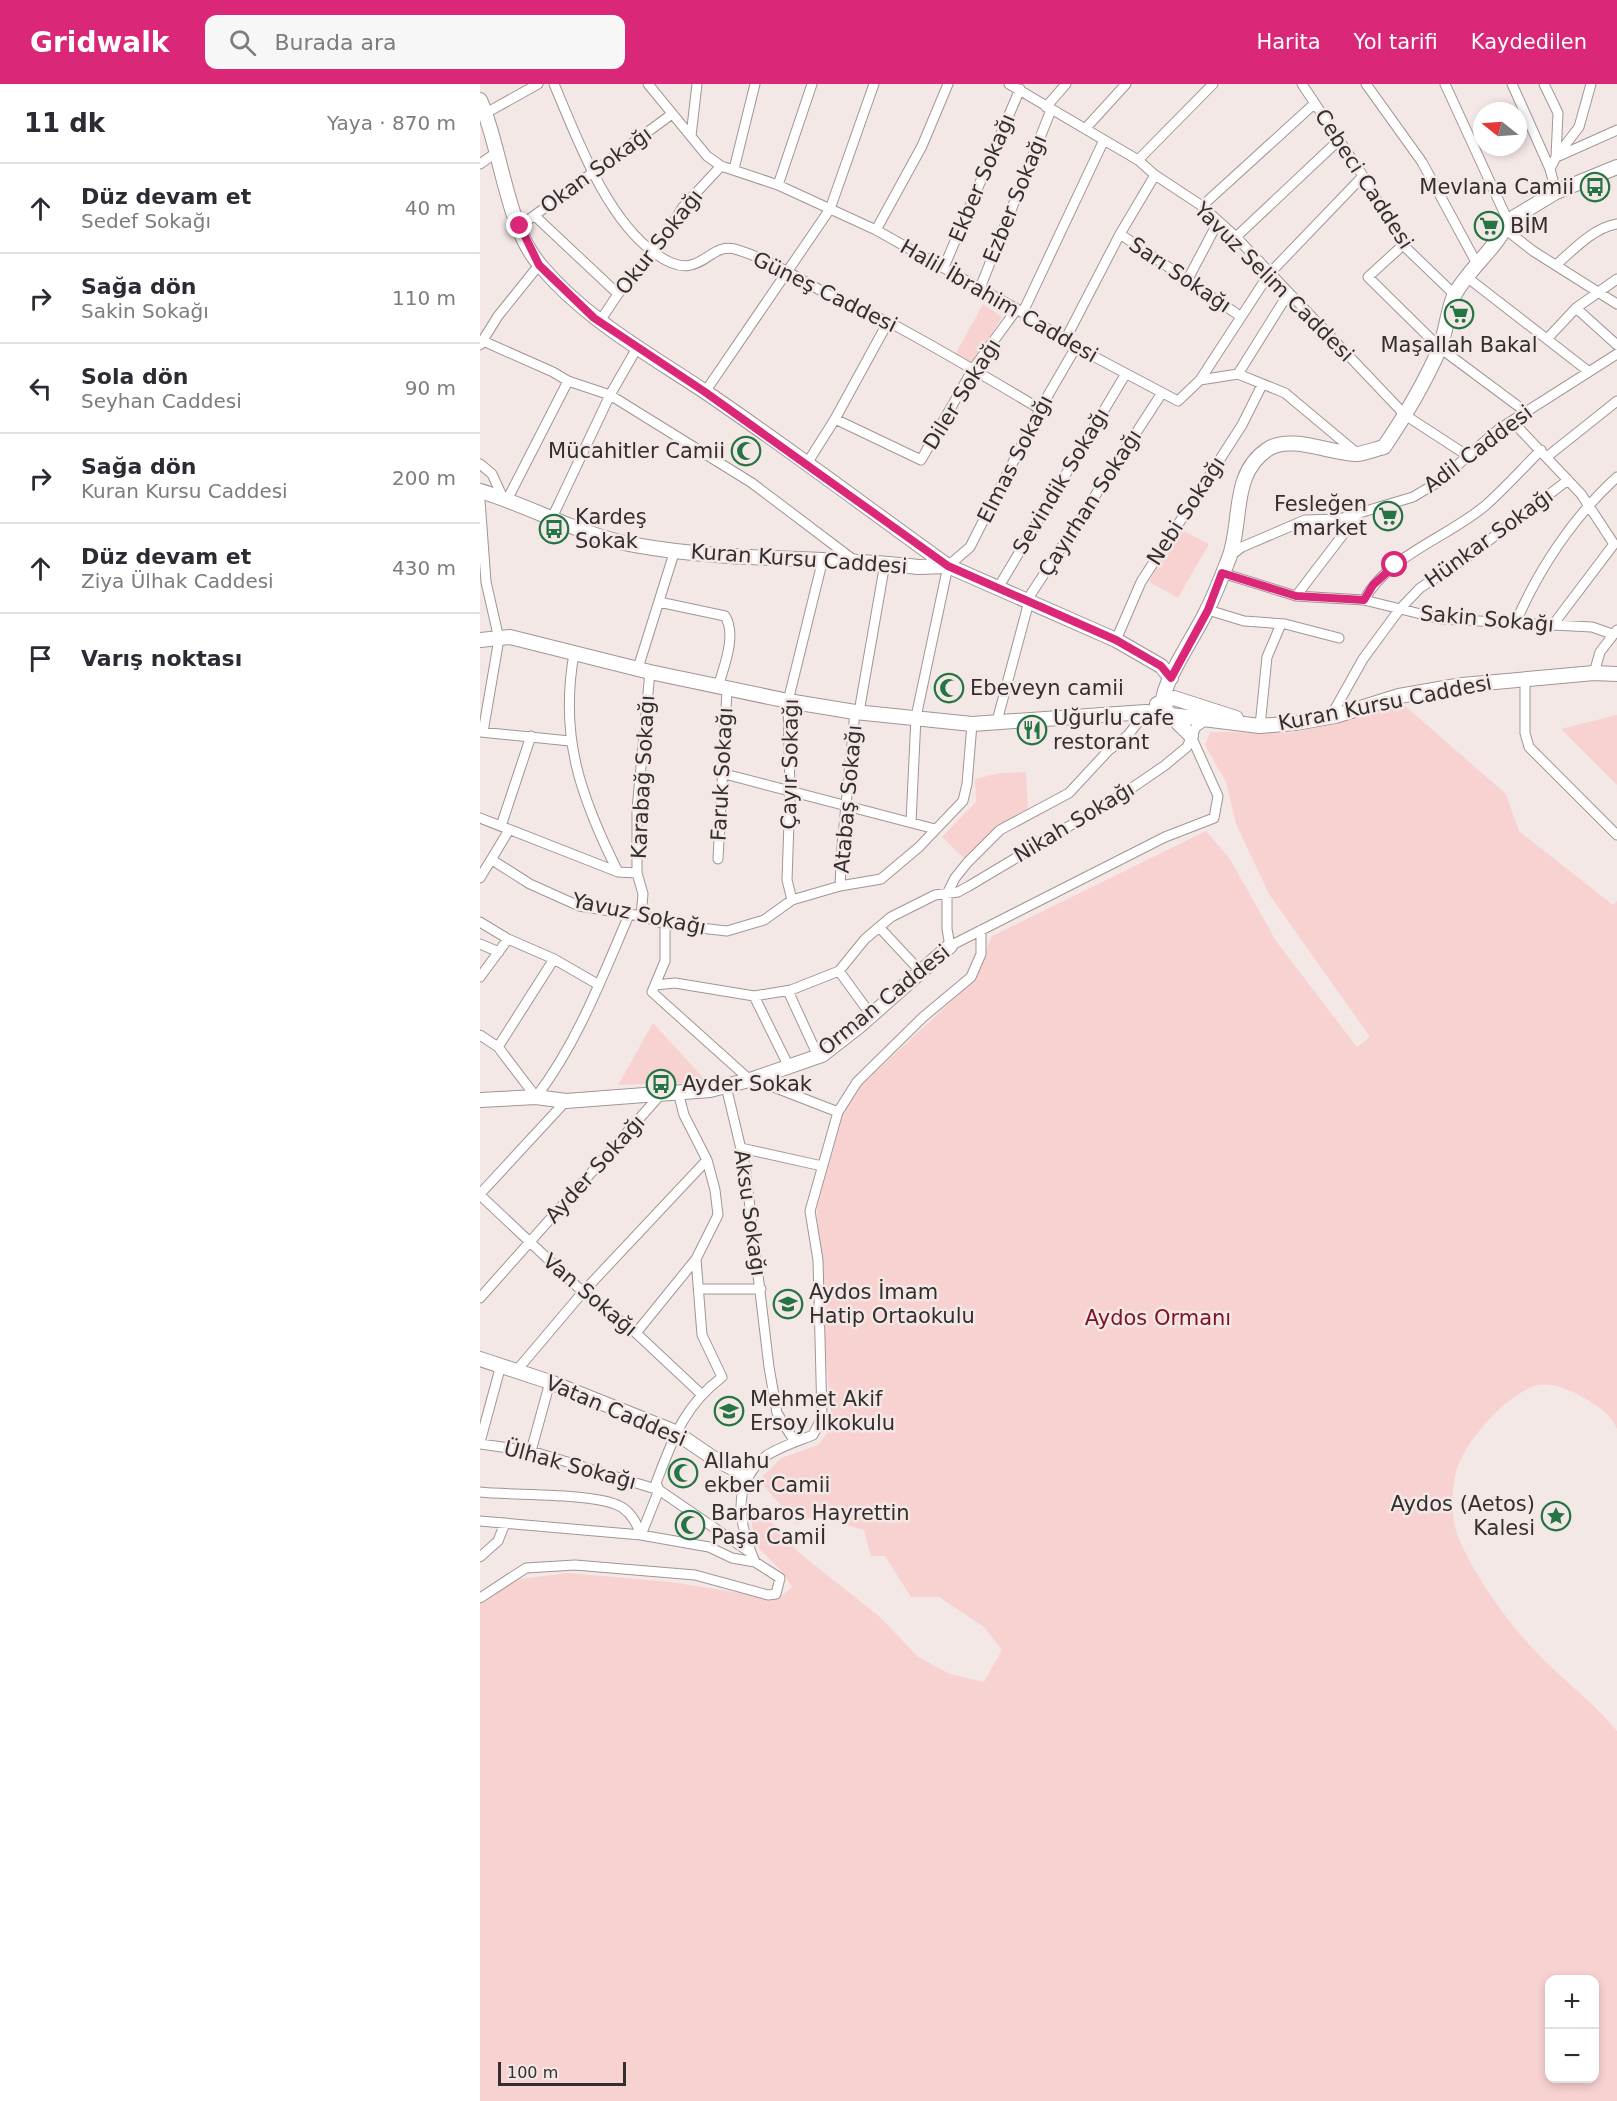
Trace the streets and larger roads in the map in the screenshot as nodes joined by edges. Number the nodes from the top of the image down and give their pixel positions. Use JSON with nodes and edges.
{"nodes":[{"id":1,"x":538,"y":84,"type":"edge"},
{"id":2,"x":554,"y":84,"type":"edge"},
{"id":3,"x":648,"y":84,"type":"edge"},
{"id":4,"x":697,"y":84,"type":"edge"},
{"id":5,"x":755,"y":84,"type":"edge"},
{"id":6,"x":812,"y":84,"type":"edge"},
{"id":7,"x":874,"y":84,"type":"edge"},
{"id":8,"x":948,"y":84,"type":"edge"},
{"id":9,"x":1010,"y":84,"type":"edge"},
{"id":10,"x":1066,"y":84,"type":"edge"},
{"id":11,"x":1126,"y":84,"type":"edge"},
{"id":12,"x":1213,"y":84,"type":"edge"},
{"id":13,"x":1302,"y":84,"type":"edge"},
{"id":14,"x":1366,"y":84,"type":"edge"},
{"id":15,"x":1445,"y":84,"type":"edge"},
{"id":16,"x":1512,"y":84,"type":"edge"},
{"id":17,"x":1544,"y":84,"type":"edge"},
{"id":18,"x":1592,"y":84,"type":"edge"},
{"id":19,"x":1020,"y":89,"type":"junction"},
{"id":20,"x":480,"y":100,"type":"edge"},
{"id":21,"x":1314,"y":104,"type":"junction"},
{"id":22,"x":1048,"y":108,"type":"junction"},
{"id":23,"x":486,"y":113,"type":"junction"},
{"id":24,"x":672,"y":114,"type":"junction"},
{"id":25,"x":1085,"y":129,"type":"junction"},
{"id":26,"x":1617,"y":130,"type":"edge"},
{"id":27,"x":691,"y":136,"type":"junction"},
{"id":28,"x":1104,"y":140,"type":"junction"},
{"id":29,"x":1338,"y":141,"type":"junction"},
{"id":30,"x":497,"y":152,"type":"junction"},
{"id":31,"x":1556,"y":157,"type":"junction"},
{"id":32,"x":1138,"y":160,"type":"junction"},
{"id":33,"x":480,"y":164,"type":"edge"},
{"id":34,"x":721,"y":166,"type":"junction"},
{"id":35,"x":1617,"y":167,"type":"edge"},
{"id":36,"x":734,"y":169,"type":"junction"},
{"id":37,"x":1550,"y":169,"type":"junction"},
{"id":38,"x":593,"y":172,"type":"junction"},
{"id":39,"x":1155,"y":175,"type":"junction"},
{"id":40,"x":1363,"y":176,"type":"junction"},
{"id":41,"x":778,"y":185,"type":"junction"},
{"id":42,"x":1556,"y":192,"type":"junction"},
{"id":43,"x":1202,"y":206,"type":"junction"},
{"id":44,"x":830,"y":209,"type":"junction"},
{"id":45,"x":535,"y":216,"type":"junction"},
{"id":46,"x":1218,"y":222,"type":"junction"},
{"id":47,"x":1617,"y":224,"type":"edge"},
{"id":48,"x":1506,"y":225,"type":"junction"},
{"id":49,"x":520,"y":226,"type":"junction"},
{"id":50,"x":876,"y":230,"type":"junction"},
{"id":51,"x":1120,"y":234,"type":"junction"},
{"id":52,"x":1236,"y":237,"type":"junction"},
{"id":53,"x":1403,"y":245,"type":"junction"},
{"id":54,"x":654,"y":253,"type":"junction"},
{"id":55,"x":1476,"y":262,"type":"junction"},
{"id":56,"x":539,"y":265,"type":"junction"},
{"id":57,"x":1556,"y":265,"type":"junction"},
{"id":58,"x":944,"y":267,"type":"junction"},
{"id":59,"x":787,"y":273,"type":"junction"},
{"id":60,"x":1269,"y":274,"type":"junction"},
{"id":61,"x":1468,"y":278,"type":"junction"},
{"id":62,"x":1188,"y":279,"type":"junction"},
{"id":63,"x":1617,"y":279,"type":"edge"},
{"id":64,"x":980,"y":288,"type":"junction"},
{"id":65,"x":1598,"y":292,"type":"junction"},
{"id":66,"x":618,"y":294,"type":"junction"},
{"id":67,"x":1288,"y":294,"type":"junction"},
{"id":68,"x":1455,"y":295,"type":"junction"},
{"id":69,"x":1617,"y":304,"type":"edge"},
{"id":70,"x":1576,"y":308,"type":"junction"},
{"id":71,"x":1020,"y":310,"type":"junction"},
{"id":72,"x":1240,"y":316,"type":"junction"},
{"id":73,"x":600,"y":321,"type":"junction"},
{"id":74,"x":888,"y":322,"type":"junction"},
{"id":75,"x":1547,"y":339,"type":"junction"},
{"id":76,"x":1065,"y":340,"type":"junction"},
{"id":77,"x":481,"y":343,"type":"edge"},
{"id":78,"x":1617,"y":345,"type":"edge"},
{"id":79,"x":1076,"y":347,"type":"junction"},
{"id":80,"x":637,"y":348,"type":"junction"},
{"id":81,"x":1440,"y":348,"type":"junction"},
{"id":82,"x":1617,"y":354,"type":"edge"},
{"id":83,"x":973,"y":369,"type":"junction"},
{"id":84,"x":1588,"y":371,"type":"junction"},
{"id":85,"x":1238,"y":374,"type":"junction"},
{"id":86,"x":1125,"y":375,"type":"junction"},
{"id":87,"x":568,"y":381,"type":"junction"},
{"id":88,"x":1200,"y":381,"type":"junction"},
{"id":89,"x":1262,"y":385,"type":"junction"},
{"id":90,"x":705,"y":392,"type":"junction"},
{"id":91,"x":1162,"y":393,"type":"junction"},
{"id":92,"x":610,"y":395,"type":"junction"},
{"id":93,"x":1617,"y":401,"type":"edge"},
{"id":94,"x":1040,"y":409,"type":"junction"},
{"id":95,"x":1526,"y":412,"type":"junction"},
{"id":96,"x":1405,"y":415,"type":"junction"},
{"id":97,"x":835,"y":419,"type":"junction"},
{"id":98,"x":1512,"y":421,"type":"junction"},
{"id":99,"x":1544,"y":453,"type":"junction"},
{"id":100,"x":1358,"y":454,"type":"junction"},
{"id":101,"x":1468,"y":456,"type":"junction"},
{"id":102,"x":480,"y":464,"type":"edge"},
{"id":103,"x":806,"y":465,"type":"junction"},
{"id":104,"x":1617,"y":477,"type":"edge"},
{"id":105,"x":1568,"y":480,"type":"junction"},
{"id":106,"x":480,"y":491,"type":"edge"},
{"id":107,"x":505,"y":499,"type":"junction"},
{"id":108,"x":480,"y":500,"type":"edge"},
{"id":109,"x":1588,"y":503,"type":"junction"},
{"id":110,"x":1358,"y":515,"type":"junction"},
{"id":111,"x":551,"y":520,"type":"junction"},
{"id":112,"x":675,"y":550,"type":"junction"},
{"id":113,"x":1230,"y":556,"type":"junction"},
{"id":114,"x":823,"y":559,"type":"junction"},
{"id":115,"x":855,"y":561,"type":"junction"},
{"id":116,"x":885,"y":563,"type":"junction"},
{"id":117,"x":948,"y":566,"type":"junction"},
{"id":118,"x":1222,"y":573,"type":"junction"},
{"id":119,"x":483,"y":581,"type":"edge"},
{"id":120,"x":998,"y":588,"type":"junction"},
{"id":121,"x":1296,"y":596,"type":"junction"},
{"id":122,"x":1364,"y":600,"type":"junction"},
{"id":123,"x":1029,"y":601,"type":"junction"},
{"id":124,"x":659,"y":602,"type":"junction"},
{"id":125,"x":1208,"y":610,"type":"junction"},
{"id":126,"x":1399,"y":610,"type":"junction"},
{"id":127,"x":1281,"y":624,"type":"junction"},
{"id":128,"x":1515,"y":624,"type":"junction"},
{"id":129,"x":1552,"y":626,"type":"junction"},
{"id":130,"x":1614,"y":632,"type":"edge"},
{"id":131,"x":1339,"y":638,"type":"dead end"},
{"id":132,"x":499,"y":639,"type":"junction"},
{"id":133,"x":480,"y":640,"type":"edge"},
{"id":134,"x":1116,"y":640,"type":"junction"},
{"id":135,"x":574,"y":654,"type":"junction"},
{"id":136,"x":644,"y":670,"type":"junction"},
{"id":137,"x":1593,"y":673,"type":"junction"},
{"id":138,"x":1617,"y":674,"type":"edge"},
{"id":139,"x":1171,"y":678,"type":"junction"},
{"id":140,"x":1525,"y":679,"type":"junction"},
{"id":141,"x":722,"y":688,"type":"junction"},
{"id":142,"x":1168,"y":700,"type":"junction"},
{"id":143,"x":788,"y":701,"type":"junction"},
{"id":144,"x":857,"y":712,"type":"junction"},
{"id":145,"x":1146,"y":712,"type":"junction"},
{"id":146,"x":1331,"y":716,"type":"junction"},
{"id":147,"x":916,"y":717,"type":"junction"},
{"id":148,"x":1177,"y":717,"type":"junction"},
{"id":149,"x":997,"y":721,"type":"junction"},
{"id":150,"x":1205,"y":721,"type":"junction"},
{"id":151,"x":972,"y":724,"type":"junction"},
{"id":152,"x":1260,"y":726,"type":"junction"},
{"id":153,"x":482,"y":732,"type":"edge"},
{"id":154,"x":531,"y":736,"type":"junction"},
{"id":155,"x":1191,"y":736,"type":"junction"},
{"id":156,"x":570,"y":741,"type":"junction"},
{"id":157,"x":721,"y":773,"type":"junction"},
{"id":158,"x":790,"y":793,"type":"junction"},
{"id":159,"x":845,"y":807,"type":"junction"},
{"id":160,"x":480,"y":818,"type":"edge"},
{"id":161,"x":911,"y":822,"type":"junction"},
{"id":162,"x":505,"y":828,"type":"junction"},
{"id":163,"x":935,"y":829,"type":"junction"},
{"id":164,"x":1617,"y":836,"type":"edge"},
{"id":165,"x":718,"y":859,"type":"dead end"},
{"id":166,"x":492,"y":860,"type":"junction"},
{"id":167,"x":618,"y":872,"type":"junction"},
{"id":168,"x":638,"y":873,"type":"junction"},
{"id":169,"x":480,"y":878,"type":"edge"},
{"id":170,"x":840,"y":886,"type":"junction"},
{"id":171,"x":947,"y":894,"type":"junction"},
{"id":172,"x":792,"y":900,"type":"junction"},
{"id":173,"x":629,"y":915,"type":"junction"},
{"id":174,"x":641,"y":916,"type":"junction"},
{"id":175,"x":480,"y":922,"type":"edge"},
{"id":176,"x":665,"y":924,"type":"junction"},
{"id":177,"x":879,"y":927,"type":"junction"},
{"id":178,"x":981,"y":930,"type":"junction"},
{"id":179,"x":508,"y":939,"type":"junction"},
{"id":180,"x":480,"y":944,"type":"edge"},
{"id":181,"x":950,"y":946,"type":"junction"},
{"id":182,"x":499,"y":952,"type":"junction"},
{"id":183,"x":554,"y":959,"type":"junction"},
{"id":184,"x":839,"y":971,"type":"junction"},
{"id":185,"x":921,"y":972,"type":"junction"},
{"id":186,"x":480,"y":977,"type":"edge"},
{"id":187,"x":599,"y":986,"type":"junction"},
{"id":188,"x":654,"y":988,"type":"junction"},
{"id":189,"x":788,"y":991,"type":"junction"},
{"id":190,"x":754,"y":996,"type":"junction"},
{"id":191,"x":871,"y":1015,"type":"junction"},
{"id":192,"x":480,"y":1035,"type":"edge"},
{"id":193,"x":498,"y":1047,"type":"junction"},
{"id":194,"x":818,"y":1056,"type":"junction"},
{"id":195,"x":789,"y":1066,"type":"junction"},
{"id":196,"x":752,"y":1080,"type":"junction"},
{"id":197,"x":726,"y":1086,"type":"junction"},
{"id":198,"x":678,"y":1092,"type":"junction"},
{"id":199,"x":662,"y":1093,"type":"junction"},
{"id":200,"x":482,"y":1097,"type":"edge"},
{"id":201,"x":536,"y":1097,"type":"junction"},
{"id":202,"x":566,"y":1101,"type":"junction"},
{"id":203,"x":838,"y":1112,"type":"junction"},
{"id":204,"x":741,"y":1148,"type":"junction"},
{"id":205,"x":707,"y":1160,"type":"junction"},
{"id":206,"x":822,"y":1166,"type":"junction"},
{"id":207,"x":480,"y":1195,"type":"edge"},
{"id":208,"x":529,"y":1243,"type":"junction"},
{"id":209,"x":696,"y":1258,"type":"junction"},
{"id":210,"x":701,"y":1289,"type":"junction"},
{"id":211,"x":761,"y":1289,"type":"junction"},
{"id":212,"x":582,"y":1292,"type":"junction"},
{"id":213,"x":480,"y":1298,"type":"edge"},
{"id":214,"x":636,"y":1333,"type":"junction"},
{"id":215,"x":480,"y":1359,"type":"edge"},
{"id":216,"x":501,"y":1365,"type":"junction"},
{"id":217,"x":517,"y":1370,"type":"junction"},
{"id":218,"x":550,"y":1382,"type":"junction"},
{"id":219,"x":700,"y":1393,"type":"junction"},
{"id":220,"x":675,"y":1432,"type":"junction"},
{"id":221,"x":795,"y":1442,"type":"junction"},
{"id":222,"x":480,"y":1443,"type":"edge"},
{"id":223,"x":531,"y":1451,"type":"junction"},
{"id":224,"x":746,"y":1475,"type":"junction"},
{"id":225,"x":659,"y":1490,"type":"junction"},
{"id":226,"x":480,"y":1492,"type":"edge"},
{"id":227,"x":480,"y":1521,"type":"edge"},
{"id":228,"x":505,"y":1522,"type":"junction"},
{"id":229,"x":641,"y":1535,"type":"junction"},
{"id":230,"x":480,"y":1557,"type":"edge"},
{"id":231,"x":754,"y":1558,"type":"junction"},
{"id":232,"x":480,"y":1598,"type":"edge"}],
"edges":[{"from":1,"to":23,"type":"street"},
{"from":2,"to":38,"type":"street","name":"Güneş Caddesi"},
{"from":3,"to":24,"type":"street","name":"Halil İbrahim Caddesi"},
{"from":4,"to":27,"type":"street"},
{"from":5,"to":36,"type":"street"},
{"from":6,"to":41,"type":"street"},
{"from":7,"to":44,"type":"street"},
{"from":8,"to":50,"type":"street"},
{"from":9,"to":19,"type":"street","name":"Yavuz Selim Caddesi"},
{"from":10,"to":22,"type":"street","name":"Ezber Sokağı"},
{"from":11,"to":25,"type":"street"},
{"from":12,"to":32,"type":"street"},
{"from":13,"to":21,"type":"street","name":"Cebeci Caddesi"},
{"from":14,"to":55,"type":"street"},
{"from":15,"to":48,"type":"street"},
{"from":16,"to":37,"type":"street"},
{"from":17,"to":31,"type":"street"},
{"from":18,"to":31,"type":"street"},
{"from":19,"to":22,"type":"street","name":"Yavuz Selim Caddesi"},
{"from":19,"to":58,"type":"street","name":"Ekber Sokağı"},
{"from":20,"to":23,"type":"street"},
{"from":21,"to":29,"type":"street","name":"Cebeci Caddesi"},
{"from":21,"to":43,"type":"street"},
{"from":22,"to":25,"type":"street","name":"Yavuz Selim Caddesi"},
{"from":22,"to":64,"type":"street","name":"Ezber Sokağı"},
{"from":23,"to":30,"type":"street"},
{"from":24,"to":27,"type":"street","name":"Halil İbrahim Caddesi"},
{"from":24,"to":38,"type":"street","name":"Okan Sokağı"},
{"from":25,"to":28,"type":"street","name":"Yavuz Selim Caddesi"},
{"from":26,"to":31,"type":"street"},
{"from":27,"to":34,"type":"street","name":"Halil İbrahim Caddesi"},
{"from":28,"to":32,"type":"street","name":"Yavuz Selim Caddesi"},
{"from":28,"to":71,"type":"street","name":"Diler Sokağı"},
{"from":29,"to":40,"type":"street","name":"Cebeci Caddesi"},
{"from":29,"to":52,"type":"street"},
{"from":30,"to":33,"type":"street"},
{"from":30,"to":49,"type":"street"},
{"from":31,"to":37,"type":"street"},
{"from":32,"to":39,"type":"street","name":"Yavuz Selim Caddesi"},
{"from":34,"to":36,"type":"street","name":"Halil İbrahim Caddesi"},
{"from":34,"to":54,"type":"street","name":"Okur Sokağı"},
{"from":35,"to":42,"type":"street"},
{"from":36,"to":41,"type":"street","name":"Halil İbrahim Caddesi"},
{"from":37,"to":42,"type":"street"},
{"from":38,"to":45,"type":"street","name":"Okan Sokağı"},
{"from":38,"to":54,"type":"street","name":"Güneş Caddesi"},
{"from":39,"to":43,"type":"street","name":"Yavuz Selim Caddesi"},
{"from":39,"to":51,"type":"street"},
{"from":40,"to":53,"type":"street","name":"Cebeci Caddesi"},
{"from":40,"to":60,"type":"street"},
{"from":41,"to":44,"type":"street","name":"Halil İbrahim Caddesi"},
{"from":42,"to":48,"type":"street"},
{"from":43,"to":46,"type":"street","name":"Yavuz Selim Caddesi"},
{"from":44,"to":50,"type":"street","name":"Halil İbrahim Caddesi"},
{"from":44,"to":59,"type":"street"},
{"from":45,"to":49,"type":"street","name":"Okan Sokağı"},
{"from":45,"to":66,"type":"street"},
{"from":46,"to":52,"type":"street","name":"Yavuz Selim Caddesi"},
{"from":46,"to":62,"type":"street"},
{"from":47,"to":57,"type":"street"},
{"from":48,"to":55,"type":"street"},
{"from":48,"to":57,"type":"street"},
{"from":49,"to":56,"type":"street"},
{"from":50,"to":58,"type":"street","name":"Halil İbrahim Caddesi"},
{"from":51,"to":62,"type":"street","name":"Sarı Sokağı"},
{"from":51,"to":76,"type":"street"},
{"from":52,"to":60,"type":"street","name":"Yavuz Selim Caddesi"},
{"from":53,"to":68,"type":"street","name":"Cebeci Caddesi"},
{"from":53,"to":81,"type":"street"},
{"from":54,"to":59,"type":"street","name":"Güneş Caddesi"},
{"from":54,"to":66,"type":"street","name":"Okur Sokağı"},
{"from":55,"to":61,"type":"street"},
{"from":56,"to":73,"type":"street"},
{"from":56,"to":77,"type":"street"},
{"from":57,"to":65,"type":"street"},
{"from":58,"to":64,"type":"street","name":"Halil İbrahim Caddesi"},
{"from":59,"to":74,"type":"street","name":"Güneş Caddesi"},
{"from":59,"to":90,"type":"street"},
{"from":60,"to":67,"type":"street","name":"Yavuz Selim Caddesi"},
{"from":60,"to":72,"type":"street"},
{"from":61,"to":68,"type":"street"},
{"from":61,"to":75,"type":"street"},
{"from":62,"to":72,"type":"street","name":"Sarı Sokağı"},
{"from":63,"to":65,"type":"street"},
{"from":64,"to":71,"type":"street","name":"Halil İbrahim Caddesi"},
{"from":65,"to":69,"type":"street"},
{"from":65,"to":70,"type":"street"},
{"from":66,"to":73,"type":"street","name":"Okur Sokağı"},
{"from":67,"to":85,"type":"street"},
{"from":67,"to":96,"type":"street","name":"Yavuz Selim Caddesi"},
{"from":68,"to":81,"type":"street"},
{"from":70,"to":75,"type":"street"},
{"from":70,"to":78,"type":"street"},
{"from":71,"to":76,"type":"street","name":"Halil İbrahim Caddesi"},
{"from":71,"to":83,"type":"street","name":"Diler Sokağı"},
{"from":72,"to":88,"type":"street"},
{"from":73,"to":80,"type":"street"},
{"from":74,"to":83,"type":"street","name":"Güneş Caddesi"},
{"from":74,"to":97,"type":"street"},
{"from":75,"to":84,"type":"street"},
{"from":76,"to":79,"type":"street","name":"Halil İbrahim Caddesi"},
{"from":77,"to":87,"type":"street"},
{"from":79,"to":86,"type":"street","name":"Halil İbrahim Caddesi"},
{"from":79,"to":94,"type":"street","name":"Elmas Sokağı"},
{"from":80,"to":90,"type":"street"},
{"from":80,"to":92,"type":"street"},
{"from":81,"to":95,"type":"street"},
{"from":81,"to":96,"type":"street"},
{"from":82,"to":84,"type":"street","name":"Adil Caddesi"},
{"from":83,"to":94,"type":"street","name":"Güneş Caddesi"},
{"from":83,"to":97,"type":"street","name":"Diler Sokağı"},
{"from":84,"to":95,"type":"street","name":"Adil Caddesi"},
{"from":85,"to":88,"type":"street"},
{"from":85,"to":89,"type":"street"},
{"from":86,"to":91,"type":"street","name":"Halil İbrahim Caddesi"},
{"from":86,"to":120,"type":"street","name":"Sevindik Sokağı"},
{"from":87,"to":92,"type":"street"},
{"from":87,"to":107,"type":"street"},
{"from":88,"to":91,"type":"street","name":"Halil İbrahim Caddesi"},
{"from":89,"to":100,"type":"street"},
{"from":89,"to":134,"type":"street","name":"Nebi Sokağı"},
{"from":90,"to":103,"type":"street"},
{"from":91,"to":123,"type":"street","name":"Çayırhan Sokağı"},
{"from":92,"to":111,"type":"street"},
{"from":92,"to":115,"type":"street"},
{"from":93,"to":99,"type":"street"},
{"from":94,"to":117,"type":"street","name":"Elmas Sokağı"},
{"from":95,"to":98,"type":"street","name":"Adil Caddesi"},
{"from":96,"to":100,"type":"street"},
{"from":96,"to":101,"type":"street","name":"Yavuz Selim Caddesi"},
{"from":97,"to":103,"type":"street"},
{"from":98,"to":99,"type":"street"},
{"from":98,"to":101,"type":"street","name":"Adil Caddesi"},
{"from":99,"to":105,"type":"street"},
{"from":99,"to":122,"type":"street"},
{"from":100,"to":113,"type":"street"},
{"from":101,"to":110,"type":"street","name":"Adil Caddesi"},
{"from":102,"to":107,"type":"street"},
{"from":103,"to":117,"type":"street"},
{"from":104,"to":109,"type":"street"},
{"from":105,"to":109,"type":"street"},
{"from":105,"to":126,"type":"street","name":"Hünkar Sokağı"},
{"from":106,"to":107,"type":"street","name":"Kuran Kursu Caddesi"},
{"from":107,"to":111,"type":"street","name":"Kuran Kursu Caddesi"},
{"from":108,"to":119,"type":"street"},
{"from":109,"to":128,"type":"street"},
{"from":109,"to":129,"type":"street"},
{"from":110,"to":113,"type":"street","name":"Adil Caddesi"},
{"from":110,"to":121,"type":"street"},
{"from":111,"to":112,"type":"street","name":"Kuran Kursu Caddesi"},
{"from":112,"to":114,"type":"street","name":"Kuran Kursu Caddesi"},
{"from":112,"to":124,"type":"street","name":"Karabağ Sokağı"},
{"from":113,"to":118,"type":"street"},
{"from":114,"to":115,"type":"street","name":"Kuran Kursu Caddesi"},
{"from":114,"to":143,"type":"street","name":"Çayır Sokağı"},
{"from":115,"to":116,"type":"street","name":"Kuran Kursu Caddesi"},
{"from":116,"to":117,"type":"street","name":"Kuran Kursu Caddesi"},
{"from":116,"to":144,"type":"street","name":"Atabaş Sokağı"},
{"from":117,"to":120,"type":"street","name":"Kuran Kursu Caddesi"},
{"from":117,"to":147,"type":"street"},
{"from":118,"to":121,"type":"street","name":"Sakin Sokağı"},
{"from":118,"to":125,"type":"street"},
{"from":119,"to":132,"type":"street"},
{"from":120,"to":123,"type":"street","name":"Kuran Kursu Caddesi"},
{"from":121,"to":122,"type":"street","name":"Sakin Sokağı"},
{"from":122,"to":126,"type":"street","name":"Sakin Sokağı"},
{"from":123,"to":134,"type":"street","name":"Kuran Kursu Caddesi"},
{"from":123,"to":149,"type":"street","name":"Çayırhan Sokağı"},
{"from":124,"to":136,"type":"street","name":"Karabağ Sokağı"},
{"from":124,"to":141,"type":"street","name":"Faruk Sokağı"},
{"from":125,"to":127,"type":"street"},
{"from":125,"to":139,"type":"street"},
{"from":126,"to":128,"type":"street","name":"Sakin Sokağı"},
{"from":126,"to":146,"type":"street","name":"Hünkar Sokağı"},
{"from":127,"to":131,"type":"street"},
{"from":127,"to":152,"type":"street"},
{"from":128,"to":129,"type":"street","name":"Sakin Sokağı"},
{"from":129,"to":130,"type":"street","name":"Sakin Sokağı"},
{"from":130,"to":137,"type":"street"},
{"from":132,"to":133,"type":"street","name":"Kuran Kursu Caddesi"},
{"from":132,"to":135,"type":"street","name":"Kuran Kursu Caddesi"},
{"from":132,"to":153,"type":"street"},
{"from":134,"to":139,"type":"street","name":"Kuran Kursu Caddesi"},
{"from":135,"to":136,"type":"street","name":"Kuran Kursu Caddesi"},
{"from":135,"to":156,"type":"street"},
{"from":136,"to":141,"type":"street","name":"Kuran Kursu Caddesi"},
{"from":136,"to":168,"type":"street","name":"Karabağ Sokağı"},
{"from":137,"to":138,"type":"street","name":"Kuran Kursu Caddesi"},
{"from":137,"to":140,"type":"street","name":"Kuran Kursu Caddesi"},
{"from":139,"to":142,"type":"street"},
{"from":140,"to":146,"type":"street","name":"Kuran Kursu Caddesi"},
{"from":140,"to":164,"type":"street"},
{"from":141,"to":143,"type":"street","name":"Kuran Kursu Caddesi"},
{"from":141,"to":157,"type":"street","name":"Faruk Sokağı"},
{"from":142,"to":145,"type":"street"},
{"from":142,"to":148,"type":"street"},
{"from":142,"to":152,"type":"street","name":"Kuran Kursu Caddesi"},
{"from":143,"to":144,"type":"street","name":"Kuran Kursu Caddesi"},
{"from":143,"to":158,"type":"street","name":"Çayır Sokağı"},
{"from":144,"to":147,"type":"street","name":"Kuran Kursu Caddesi"},
{"from":144,"to":159,"type":"street","name":"Atabaş Sokağı"},
{"from":145,"to":148,"type":"street","name":"Kuran Kursu Caddesi"},
{"from":145,"to":149,"type":"street","name":"Kuran Kursu Caddesi"},
{"from":145,"to":171,"type":"street"},
{"from":146,"to":152,"type":"street","name":"Kuran Kursu Caddesi"},
{"from":147,"to":151,"type":"street","name":"Kuran Kursu Caddesi"},
{"from":147,"to":161,"type":"street"},
{"from":148,"to":150,"type":"street","name":"Kuran Kursu Caddesi"},
{"from":148,"to":155,"type":"street"},
{"from":149,"to":151,"type":"street","name":"Kuran Kursu Caddesi"},
{"from":150,"to":152,"type":"street","name":"Kuran Kursu Caddesi"},
{"from":150,"to":155,"type":"street","name":"Nikah Sokağı"},
{"from":151,"to":163,"type":"street","name":"Yavuz Sokağı"},
{"from":153,"to":154,"type":"street"},
{"from":154,"to":156,"type":"street"},
{"from":154,"to":162,"type":"street"},
{"from":155,"to":171,"type":"street","name":"Nikah Sokağı"},
{"from":155,"to":178,"type":"street","name":"Orman Caddesi"},
{"from":156,"to":167,"type":"street"},
{"from":157,"to":158,"type":"street"},
{"from":157,"to":165,"type":"street","name":"Faruk Sokağı"},
{"from":158,"to":159,"type":"street"},
{"from":158,"to":172,"type":"street","name":"Çayır Sokağı"},
{"from":159,"to":161,"type":"street"},
{"from":159,"to":170,"type":"street","name":"Atabaş Sokağı"},
{"from":160,"to":162,"type":"street"},
{"from":161,"to":163,"type":"street"},
{"from":162,"to":166,"type":"street"},
{"from":162,"to":167,"type":"street"},
{"from":163,"to":170,"type":"street","name":"Yavuz Sokağı"},
{"from":166,"to":169,"type":"street"},
{"from":166,"to":173,"type":"street","name":"Yavuz Sokağı"},
{"from":167,"to":168,"type":"street"},
{"from":168,"to":174,"type":"street","name":"Karabağ Sokağı"},
{"from":170,"to":172,"type":"street","name":"Yavuz Sokağı"},
{"from":171,"to":177,"type":"street","name":"Nikah Sokağı"},
{"from":171,"to":181,"type":"street"},
{"from":172,"to":176,"type":"street","name":"Yavuz Sokağı"},
{"from":173,"to":174,"type":"street","name":"Yavuz Sokağı"},
{"from":173,"to":187,"type":"street"},
{"from":174,"to":176,"type":"street","name":"Yavuz Sokağı"},
{"from":175,"to":179,"type":"street"},
{"from":176,"to":188,"type":"street"},
{"from":177,"to":184,"type":"street","name":"Nikah Sokağı"},
{"from":177,"to":185,"type":"street"},
{"from":178,"to":181,"type":"street","name":"Orman Caddesi"},
{"from":178,"to":203,"type":"street"},
{"from":179,"to":182,"type":"street"},
{"from":179,"to":183,"type":"street"},
{"from":180,"to":182,"type":"street"},
{"from":181,"to":185,"type":"street","name":"Orman Caddesi"},
{"from":182,"to":186,"type":"street"},
{"from":183,"to":187,"type":"street"},
{"from":183,"to":193,"type":"street"},
{"from":184,"to":189,"type":"street"},
{"from":184,"to":191,"type":"street"},
{"from":185,"to":191,"type":"street","name":"Orman Caddesi"},
{"from":187,"to":201,"type":"street"},
{"from":188,"to":190,"type":"street"},
{"from":188,"to":196,"type":"street"},
{"from":189,"to":190,"type":"street"},
{"from":189,"to":194,"type":"street"},
{"from":190,"to":195,"type":"street"},
{"from":191,"to":194,"type":"street","name":"Orman Caddesi"},
{"from":192,"to":193,"type":"street"},
{"from":193,"to":201,"type":"street"},
{"from":194,"to":195,"type":"street","name":"Orman Caddesi"},
{"from":195,"to":196,"type":"street","name":"Orman Caddesi"},
{"from":196,"to":197,"type":"street","name":"Orman Caddesi"},
{"from":196,"to":203,"type":"street"},
{"from":197,"to":198,"type":"street","name":"Orman Caddesi"},
{"from":197,"to":204,"type":"street","name":"Aksu Sokağı"},
{"from":198,"to":199,"type":"street","name":"Orman Caddesi"},
{"from":198,"to":205,"type":"street"},
{"from":199,"to":202,"type":"street","name":"Orman Caddesi"},
{"from":199,"to":208,"type":"street","name":"Ayder Sokağı"},
{"from":200,"to":201,"type":"street","name":"Orman Caddesi"},
{"from":201,"to":202,"type":"street","name":"Orman Caddesi"},
{"from":202,"to":207,"type":"street"},
{"from":203,"to":206,"type":"street"},
{"from":204,"to":206,"type":"street"},
{"from":204,"to":211,"type":"street","name":"Aksu Sokağı"},
{"from":205,"to":209,"type":"street"},
{"from":205,"to":212,"type":"street"},
{"from":206,"to":221,"type":"street"},
{"from":207,"to":208,"type":"street","name":"Van Sokağı"},
{"from":208,"to":212,"type":"street","name":"Van Sokağı"},
{"from":208,"to":213,"type":"street","name":"Ayder Sokağı"},
{"from":209,"to":210,"type":"street"},
{"from":209,"to":214,"type":"street"},
{"from":210,"to":211,"type":"street"},
{"from":210,"to":219,"type":"street"},
{"from":211,"to":221,"type":"street","name":"Aksu Sokağı"},
{"from":212,"to":214,"type":"street","name":"Van Sokağı"},
{"from":212,"to":217,"type":"street"},
{"from":214,"to":219,"type":"street","name":"Van Sokağı"},
{"from":215,"to":216,"type":"street","name":"Vatan Caddesi"},
{"from":216,"to":217,"type":"street","name":"Vatan Caddesi"},
{"from":216,"to":222,"type":"street"},
{"from":217,"to":218,"type":"street","name":"Vatan Caddesi"},
{"from":218,"to":220,"type":"street","name":"Vatan Caddesi"},
{"from":218,"to":223,"type":"street"},
{"from":219,"to":220,"type":"street"},
{"from":220,"to":224,"type":"street","name":"Vatan Caddesi"},
{"from":220,"to":225,"type":"street"},
{"from":221,"to":224,"type":"street"},
{"from":222,"to":223,"type":"street","name":"Ülhak Sokağı"},
{"from":223,"to":225,"type":"street","name":"Ülhak Sokağı"},
{"from":224,"to":231,"type":"street"},
{"from":225,"to":229,"type":"street","name":"Ülhak Sokağı"},
{"from":225,"to":231,"type":"street","name":"Ülhak Sokağı"},
{"from":226,"to":229,"type":"street"},
{"from":227,"to":228,"type":"street"},
{"from":228,"to":229,"type":"street"},
{"from":228,"to":230,"type":"street"},
{"from":229,"to":231,"type":"street"},
{"from":231,"to":232,"type":"street","name":"Ülhak Sokağı"}]}
